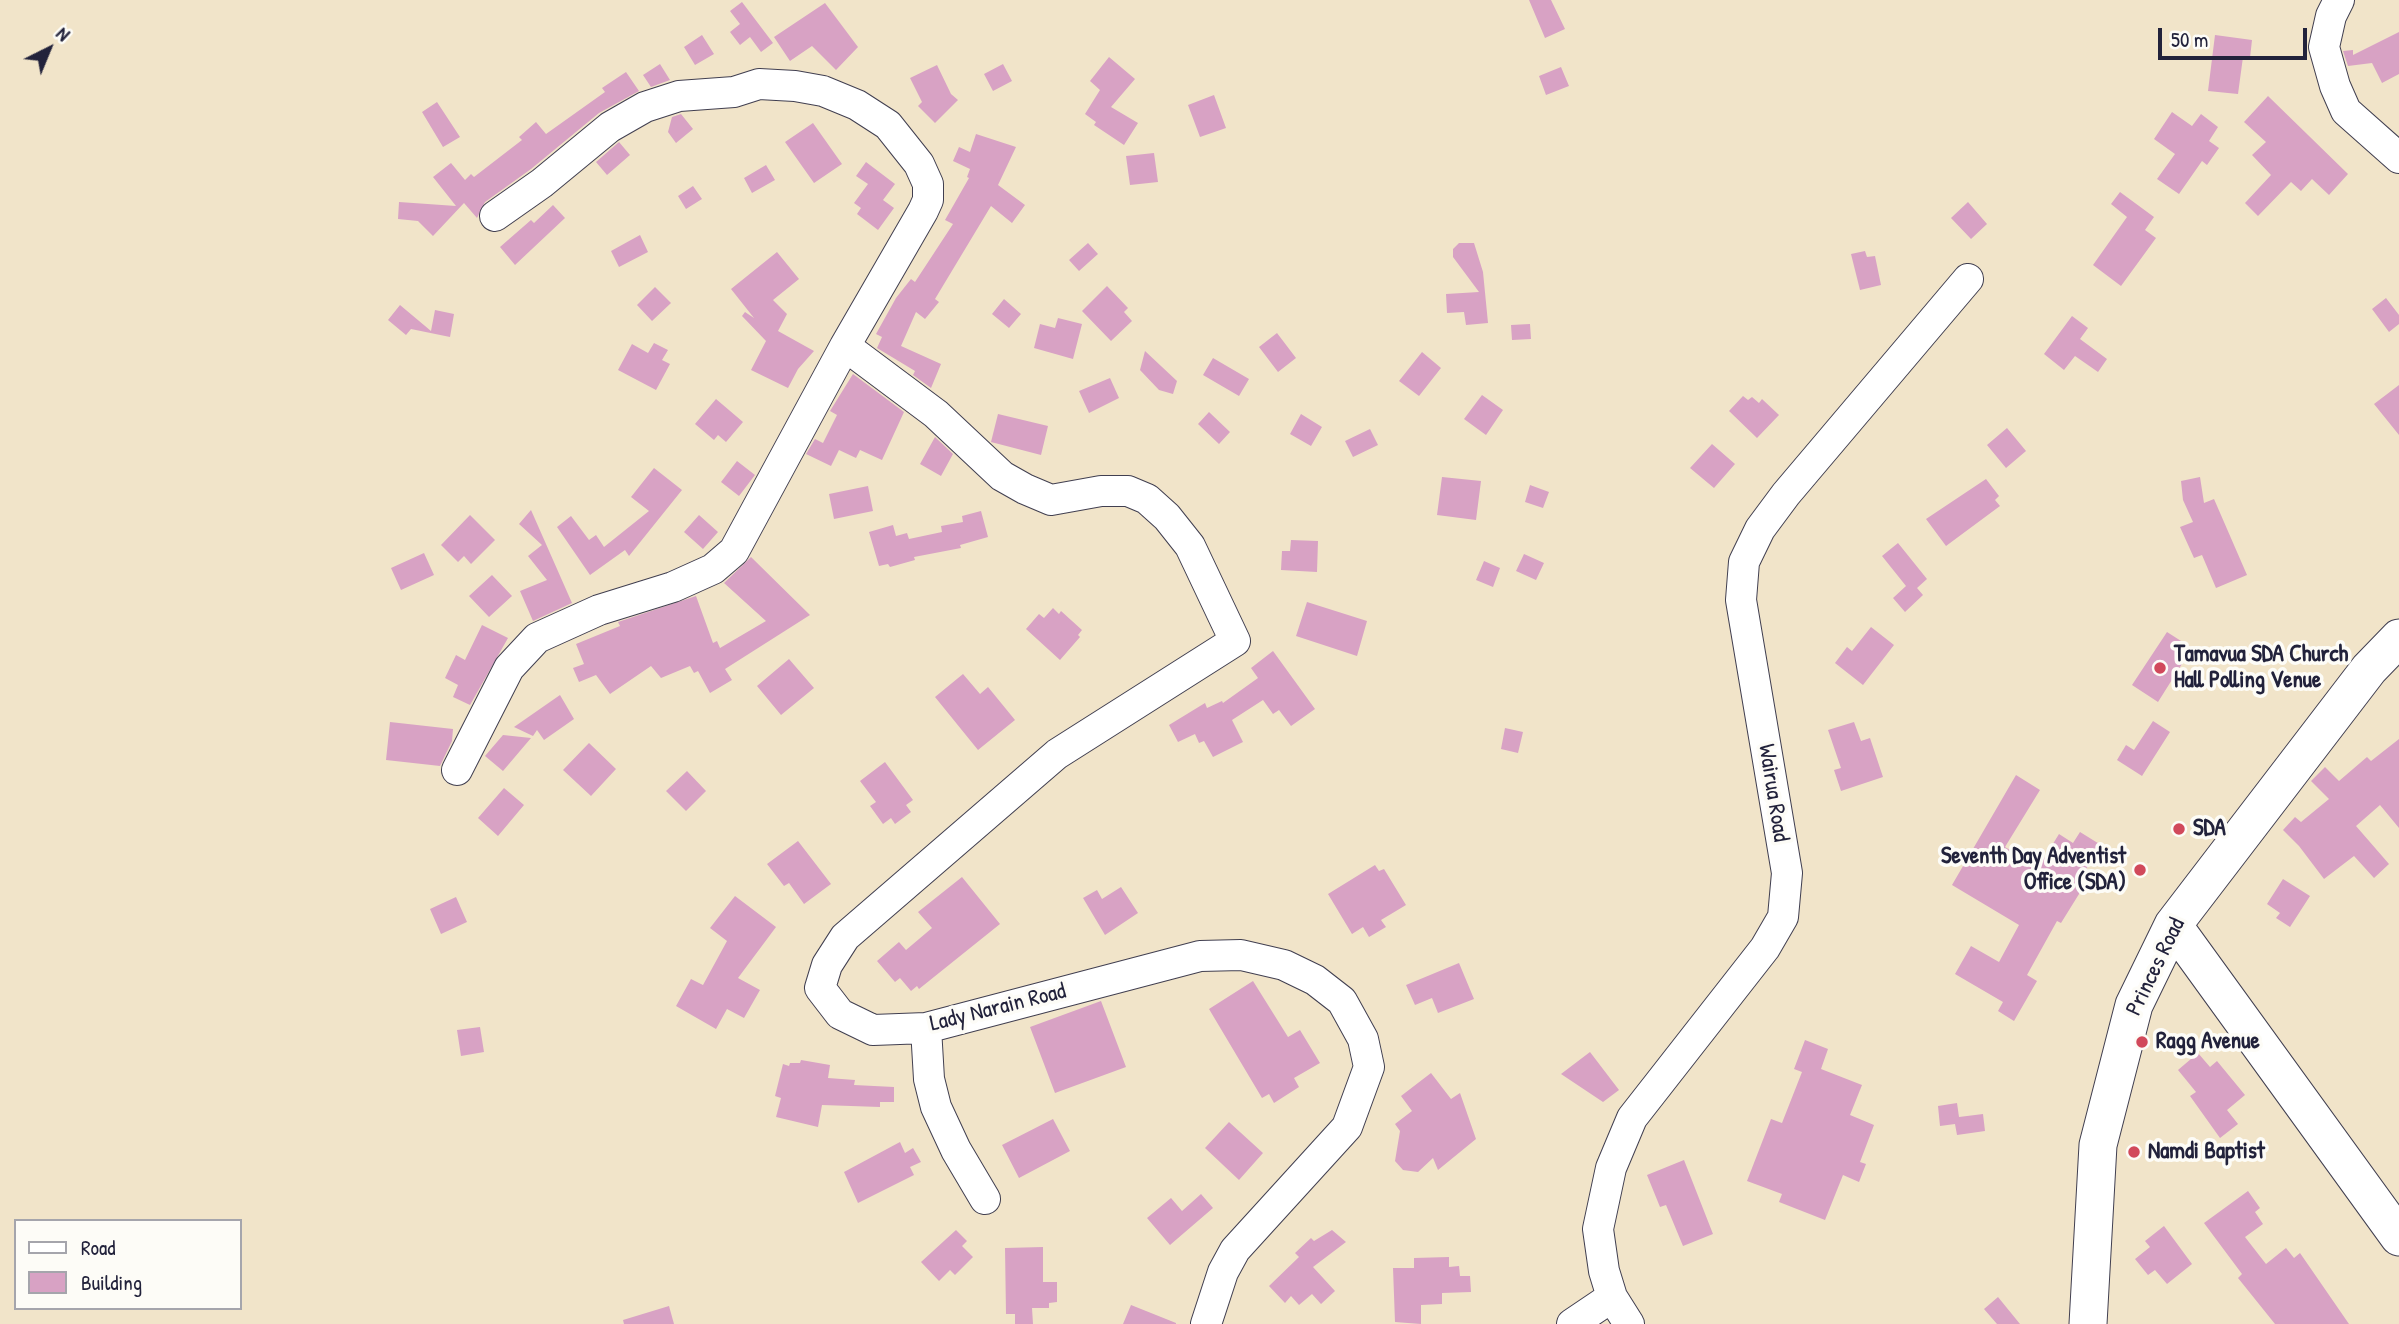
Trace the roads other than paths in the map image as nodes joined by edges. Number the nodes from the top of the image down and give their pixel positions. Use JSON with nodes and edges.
{"nodes":[{"id":1,"x":2339,"y":0,"type":"edge"},
{"id":2,"x":2399,"y":158,"type":"edge"},
{"id":3,"x":495,"y":216,"type":"dead end"},
{"id":4,"x":1968,"y":279,"type":"dead end"},
{"id":5,"x":845,"y":345,"type":"junction"},
{"id":6,"x":2399,"y":638,"type":"edge"},
{"id":7,"x":457,"y":770,"type":"dead end"},
{"id":8,"x":2173,"y":925,"type":"junction"},
{"id":9,"x":926,"y":1028,"type":"junction"},
{"id":10,"x":985,"y":1199,"type":"dead end"},
{"id":11,"x":2396,"y":1226,"type":"edge"},
{"id":12,"x":1612,"y":1297,"type":"junction"},
{"id":13,"x":1206,"y":1324,"type":"edge"},
{"id":14,"x":1572,"y":1324,"type":"edge"},
{"id":15,"x":1629,"y":1324,"type":"edge"},
{"id":16,"x":2088,"y":1324,"type":"edge"}],
"edges":[{"from":1,"to":2,"type":"street"},
{"from":3,"to":5,"type":"street"},
{"from":4,"to":12,"type":"street","name":"Wairua Road"},
{"from":5,"to":7,"type":"street"},
{"from":5,"to":9,"type":"street","name":"Lady Narain Road"},
{"from":6,"to":8,"type":"main road","name":"Princes Road"},
{"from":8,"to":11,"type":"main road"},
{"from":8,"to":16,"type":"main road","name":"Princes Road"},
{"from":9,"to":10,"type":"street"},
{"from":9,"to":13,"type":"street","name":"Lady Narain Road"},
{"from":12,"to":14,"type":"street"},
{"from":12,"to":15,"type":"street","name":"Wairua Road"}]}
